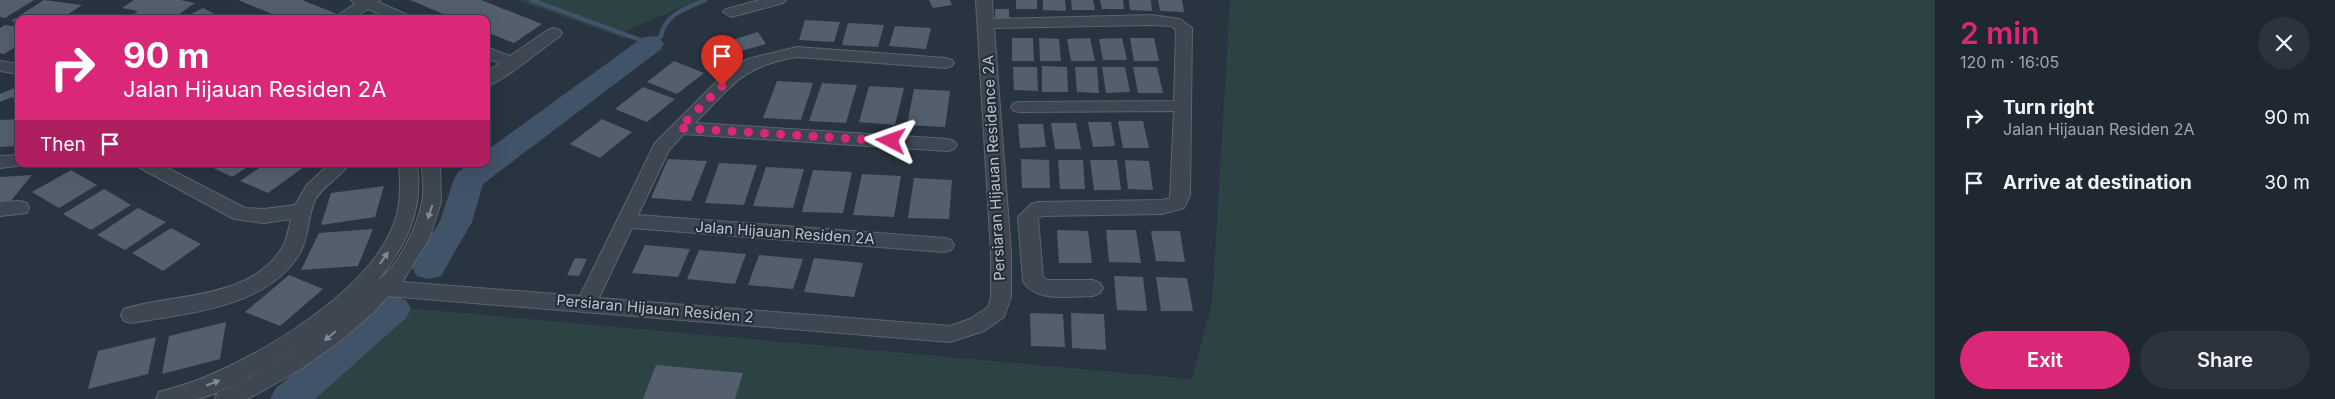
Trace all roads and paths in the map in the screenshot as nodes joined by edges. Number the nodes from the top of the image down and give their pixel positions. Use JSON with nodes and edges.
{"nodes":[{"id":1,"x":778,"y":0,"type":"edge"},
{"id":2,"x":984,"y":0,"type":"edge"},
{"id":3,"x":366,"y":1,"type":"edge"},
{"id":4,"x":731,"y":12,"type":"dead end"},
{"id":5,"x":346,"y":15,"type":"edge"},
{"id":6,"x":396,"y":15,"type":"edge"},
{"id":7,"x":986,"y":24,"type":"junction"},
{"id":8,"x":554,"y":33,"type":"dead end"},
{"id":9,"x":490,"y":54,"type":"edge"},
{"id":10,"x":513,"y":63,"type":"junction"},
{"id":11,"x":946,"y":63,"type":"dead end"},
{"id":12,"x":0,"y":66,"type":"edge"},
{"id":13,"x":15,"y":68,"type":"edge"},
{"id":14,"x":490,"y":78,"type":"edge"},
{"id":15,"x":1183,"y":106,"type":"junction"},
{"id":16,"x":1020,"y":108,"type":"dead end"},
{"id":17,"x":679,"y":128,"type":"junction"},
{"id":18,"x":948,"y":145,"type":"dead end"},
{"id":19,"x":15,"y":161,"type":"edge"},
{"id":20,"x":0,"y":162,"type":"edge"},
{"id":21,"x":152,"y":167,"type":"edge"},
{"id":22,"x":337,"y":167,"type":"edge"},
{"id":23,"x":408,"y":167,"type":"edge"},
{"id":24,"x":431,"y":167,"type":"edge"},
{"id":25,"x":20,"y":208,"type":"dead end"},
{"id":26,"x":0,"y":209,"type":"edge"},
{"id":27,"x":304,"y":210,"type":"junction"},
{"id":28,"x":626,"y":221,"type":"junction"},
{"id":29,"x":944,"y":245,"type":"dead end"},
{"id":30,"x":360,"y":286,"type":"junction"},
{"id":31,"x":386,"y":288,"type":"junction"},
{"id":32,"x":1093,"y":288,"type":"dead end"},
{"id":33,"x":586,"y":304,"type":"junction"},
{"id":34,"x":131,"y":315,"type":"dead end"},
{"id":35,"x":950,"y":334,"type":"joint"},
{"id":36,"x":166,"y":399,"type":"edge"},
{"id":37,"x":226,"y":399,"type":"edge"}],
"edges":[{"from":1,"to":4,"type":"street"},
{"from":2,"to":7,"type":"street","name":"Persiaran Hijauan Residence 2A"},
{"from":3,"to":5,"type":"street"},
{"from":3,"to":6,"type":"street"},
{"from":7,"to":15,"type":"street"},
{"from":7,"to":35,"type":"street","name":"Persiaran Hijauan Residence 2A"},
{"from":8,"to":10,"type":"street"},
{"from":9,"to":10,"type":"street"},
{"from":10,"to":14,"type":"street"},
{"from":11,"to":17,"type":"street"},
{"from":12,"to":13,"type":"street"},
{"from":15,"to":16,"type":"street"},
{"from":15,"to":32,"type":"street"},
{"from":17,"to":18,"type":"street"},
{"from":17,"to":28,"type":"street"},
{"from":19,"to":20,"type":"street"},
{"from":21,"to":27,"type":"street"},
{"from":22,"to":27,"type":"street"},
{"from":30,"to":23,"type":"street","one_way":true},
{"from":24,"to":31,"type":"street","one_way":true},
{"from":25,"to":26,"type":"street"},
{"from":27,"to":34,"type":"street"},
{"from":28,"to":29,"type":"street","name":"Jalan Hijauan Residen 2A"},
{"from":28,"to":33,"type":"street"},
{"from":30,"to":31,"type":"street","name":"Persiaran Hijauan Residen 2"},
{"from":36,"to":30,"type":"street","one_way":true},
{"from":31,"to":33,"type":"street","name":"Persiaran Hijauan Residen 2"},
{"from":31,"to":37,"type":"street","one_way":true},
{"from":33,"to":35,"type":"street","name":"Persiaran Hijauan Residen 2"}]}
